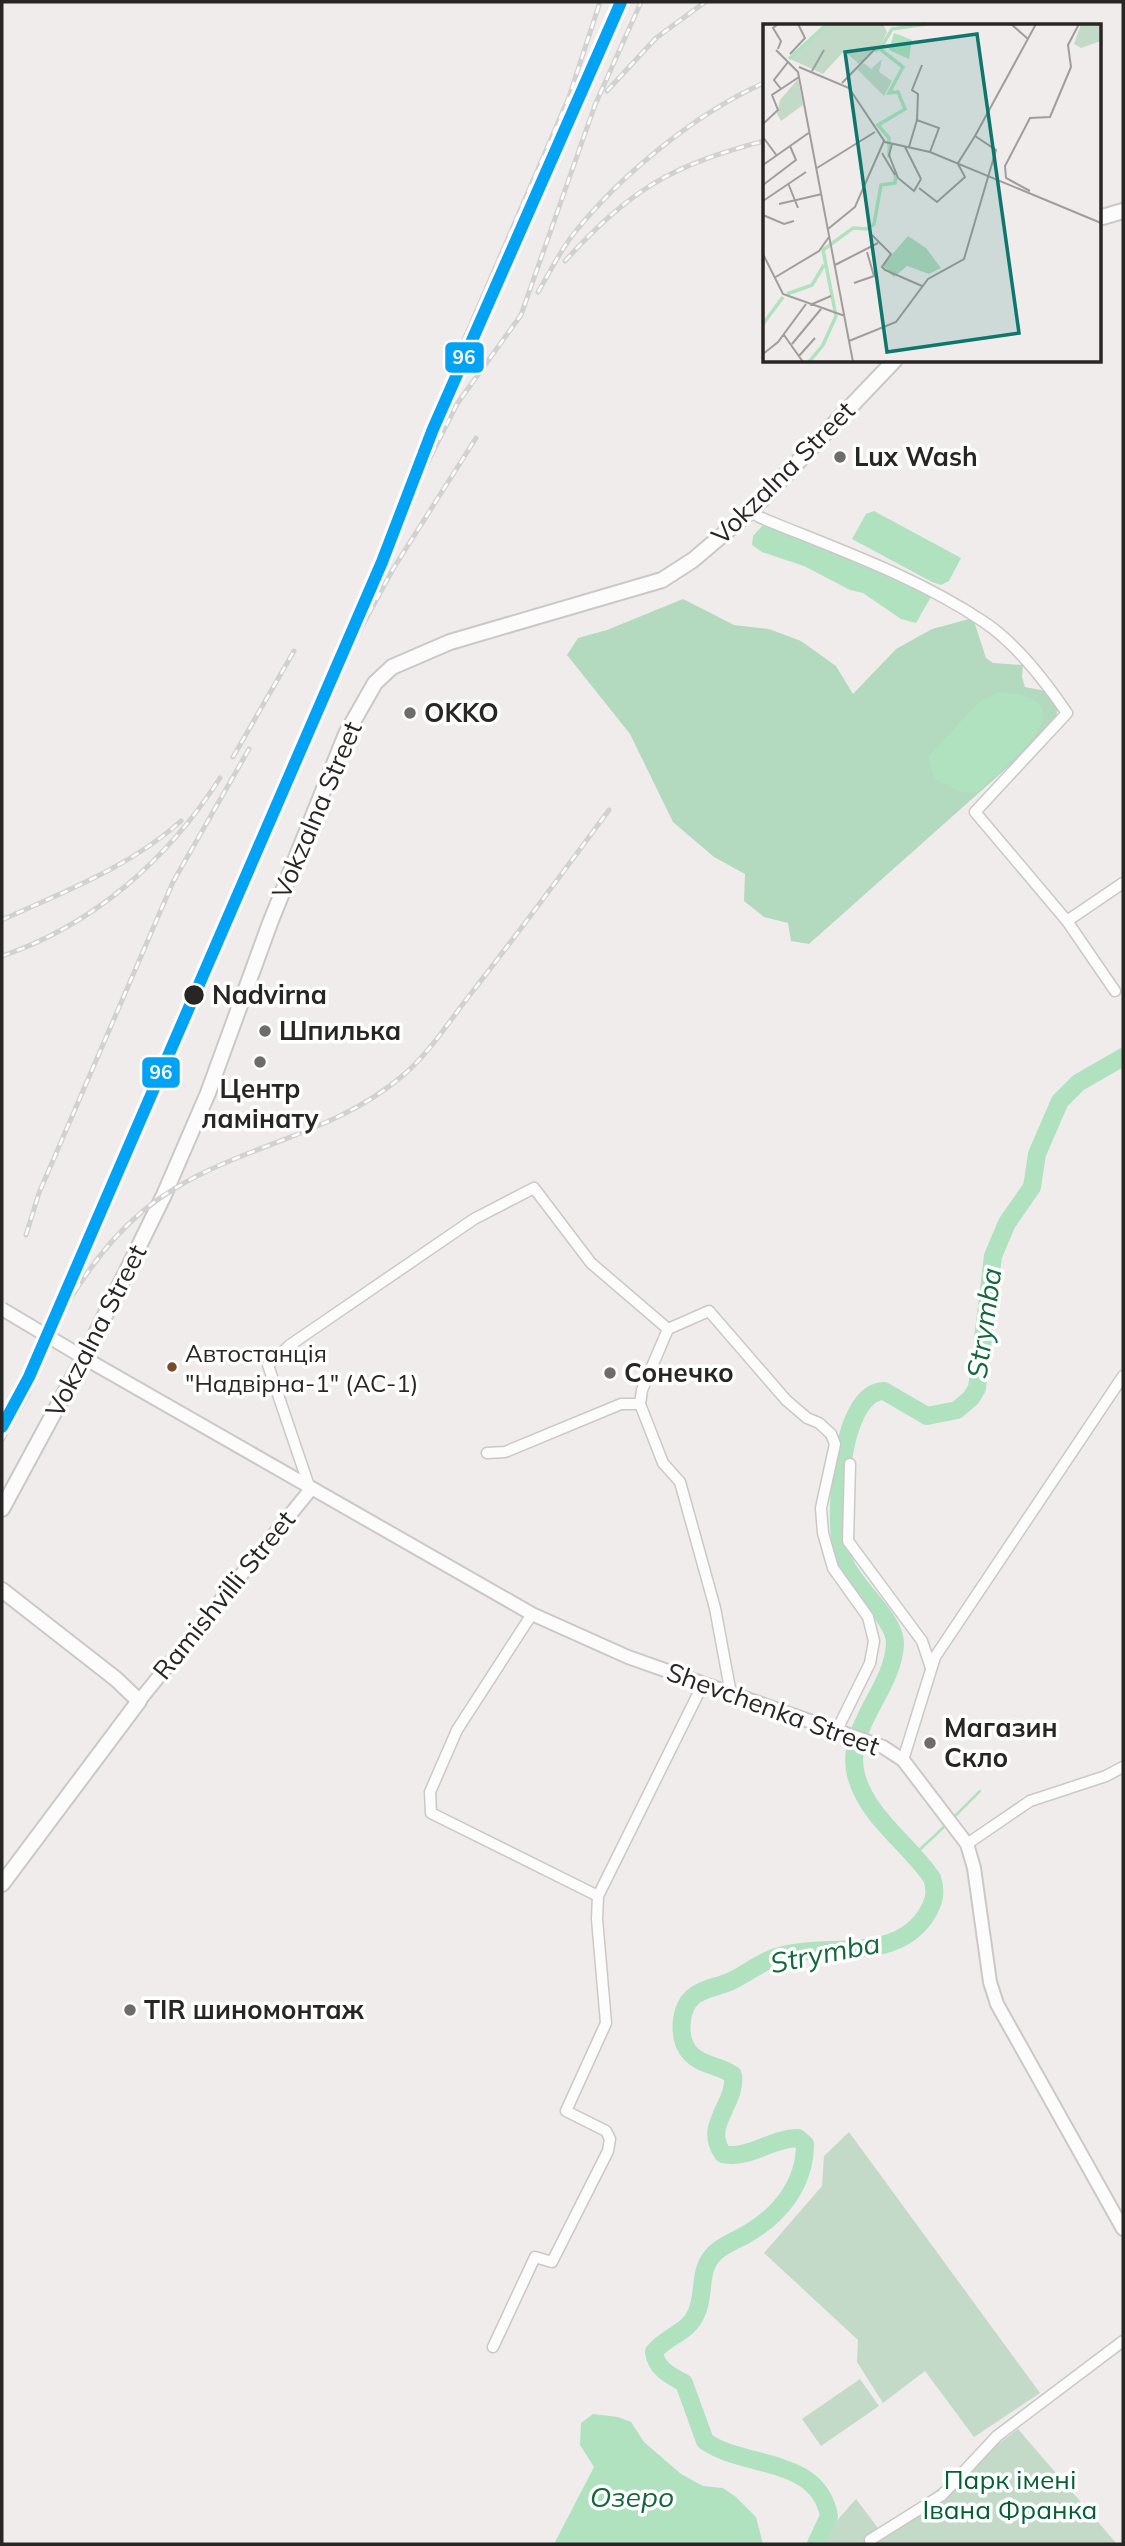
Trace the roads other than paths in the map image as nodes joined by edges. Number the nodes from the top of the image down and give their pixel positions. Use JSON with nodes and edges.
{"nodes":[{"id":1,"x":1123,"y":211,"type":"edge"},
{"id":2,"x":1100,"y":218,"type":"edge"},
{"id":3,"x":893,"y":362,"type":"edge"},
{"id":4,"x":752,"y":510,"type":"junction"},
{"id":5,"x":1123,"y":883,"type":"edge"},
{"id":6,"x":1067,"y":921,"type":"junction"},
{"id":7,"x":1115,"y":991,"type":"dead end"},
{"id":8,"x":2,"y":1309,"type":"edge"},
{"id":9,"x":668,"y":1329,"type":"junction"},
{"id":10,"x":1123,"y":1376,"type":"edge"},
{"id":11,"x":640,"y":1404,"type":"junction"},
{"id":12,"x":487,"y":1453,"type":"dead end"},
{"id":13,"x":850,"y":1464,"type":"dead end"},
{"id":14,"x":311,"y":1489,"type":"junction"},
{"id":15,"x":2,"y":1509,"type":"edge"},
{"id":16,"x":2,"y":1590,"type":"edge"},
{"id":17,"x":532,"y":1614,"type":"junction"},
{"id":18,"x":931,"y":1669,"type":"junction"},
{"id":19,"x":703,"y":1684,"type":"junction"},
{"id":20,"x":731,"y":1694,"type":"junction"},
{"id":21,"x":139,"y":1701,"type":"junction"},
{"id":22,"x":841,"y":1731,"type":"junction"},
{"id":23,"x":903,"y":1760,"type":"junction"},
{"id":24,"x":1123,"y":1766,"type":"edge"},
{"id":25,"x":967,"y":1844,"type":"junction"},
{"id":26,"x":2,"y":1884,"type":"edge"},
{"id":27,"x":598,"y":1896,"type":"junction"},
{"id":28,"x":1123,"y":2229,"type":"edge"},
{"id":29,"x":1123,"y":2341,"type":"edge"},
{"id":30,"x":493,"y":2347,"type":"dead end"},
{"id":31,"x":870,"y":2540,"type":"dead end"}],
"edges":[{"from":1,"to":2,"type":"main road"},
{"from":3,"to":4,"type":"main road","name":"Vokzalna Street"},
{"from":4,"to":6,"type":"street"},
{"from":4,"to":15,"type":"main road","name":"Vokzalna Street"},
{"from":5,"to":6,"type":"street"},
{"from":6,"to":7,"type":"street"},
{"from":8,"to":14,"type":"street","name":"Shevchenka Street","bridge":true},
{"from":9,"to":11,"type":"street"},
{"from":9,"to":14,"type":"street"},
{"from":9,"to":22,"type":"street"},
{"from":10,"to":18,"type":"street"},
{"from":11,"to":12,"type":"street"},
{"from":11,"to":20,"type":"street"},
{"from":13,"to":18,"type":"street"},
{"from":14,"to":17,"type":"street","name":"Shevchenka Street"},
{"from":14,"to":21,"type":"street","name":"Ramishvilli Street"},
{"from":16,"to":21,"type":"main road"},
{"from":17,"to":19,"type":"street","name":"Shevchenka Street"},
{"from":17,"to":27,"type":"street"},
{"from":18,"to":23,"type":"street"},
{"from":19,"to":20,"type":"street","name":"Shevchenka Street"},
{"from":19,"to":27,"type":"street"},
{"from":20,"to":22,"type":"street","name":"Shevchenka Street"},
{"from":21,"to":26,"type":"main road"},
{"from":22,"to":23,"type":"street","name":"Shevchenka Street"},
{"from":23,"to":25,"type":"street","name":"Shevchenka Street"},
{"from":24,"to":25,"type":"street"},
{"from":25,"to":28,"type":"street","name":"Shevchenka Street"},
{"from":27,"to":30,"type":"street"},
{"from":29,"to":31,"type":"street"}]}
